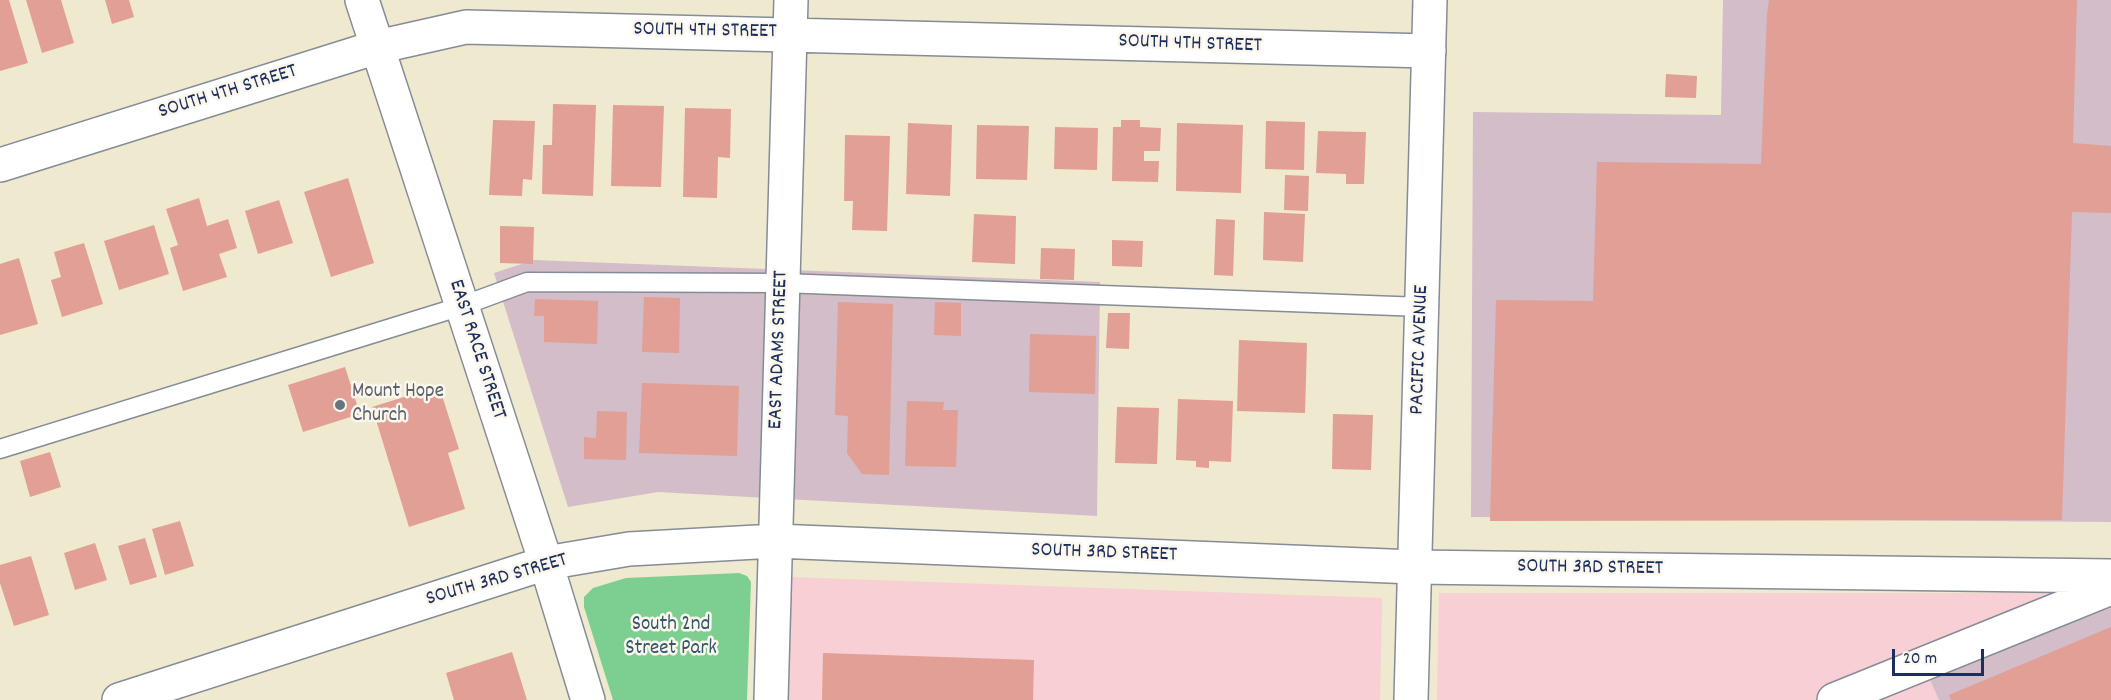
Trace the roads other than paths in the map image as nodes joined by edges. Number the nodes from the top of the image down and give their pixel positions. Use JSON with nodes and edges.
{"nodes":[{"id":1,"x":362,"y":0,"type":"edge"},
{"id":2,"x":791,"y":0,"type":"edge"},
{"id":3,"x":1430,"y":0,"type":"edge"},
{"id":4,"x":790,"y":34,"type":"junction"},
{"id":5,"x":377,"y":47,"type":"junction"},
{"id":6,"x":1429,"y":51,"type":"junction"},
{"id":7,"x":0,"y":165,"type":"edge"},
{"id":8,"x":782,"y":283,"type":"junction"},
{"id":9,"x":462,"y":306,"type":"junction"},
{"id":10,"x":1422,"y":307,"type":"junction"},
{"id":11,"x":0,"y":449,"type":"edge"},
{"id":12,"x":775,"y":541,"type":"junction"},
{"id":13,"x":546,"y":563,"type":"junction"},
{"id":14,"x":1414,"y":567,"type":"junction"},
{"id":15,"x":2111,"y":576,"type":"edge"},
{"id":16,"x":2111,"y":588,"type":"edge"},
{"id":17,"x":119,"y":700,"type":"edge"},
{"id":18,"x":588,"y":700,"type":"edge"},
{"id":19,"x":771,"y":700,"type":"edge"},
{"id":20,"x":1411,"y":700,"type":"edge"},
{"id":21,"x":1834,"y":700,"type":"edge"}],
"edges":[{"from":1,"to":5,"type":"street","name":"EAST RACE STREET"},
{"from":2,"to":4,"type":"street","name":"EAST ADAMS STREET"},
{"from":3,"to":6,"type":"street","name":"PACIFIC AVENUE"},
{"from":4,"to":5,"type":"street","name":"SOUTH 4TH STREET"},
{"from":4,"to":6,"type":"street","name":"SOUTH 4TH STREET"},
{"from":4,"to":8,"type":"street","name":"EAST ADAMS STREET"},
{"from":5,"to":7,"type":"street","name":"SOUTH 4TH STREET"},
{"from":5,"to":9,"type":"street","name":"EAST RACE STREET"},
{"from":6,"to":10,"type":"street","name":"PACIFIC AVENUE"},
{"from":8,"to":9,"type":"lane"},
{"from":8,"to":10,"type":"lane"},
{"from":8,"to":12,"type":"street","name":"EAST ADAMS STREET"},
{"from":9,"to":11,"type":"lane"},
{"from":9,"to":13,"type":"street","name":"EAST RACE STREET"},
{"from":10,"to":14,"type":"street","name":"PACIFIC AVENUE"},
{"from":12,"to":13,"type":"street","name":"SOUTH 3RD STREET"},
{"from":12,"to":14,"type":"street","name":"SOUTH 3RD STREET"},
{"from":12,"to":19,"type":"street","name":"EAST ADAMS STREET"},
{"from":13,"to":17,"type":"street","name":"SOUTH 3RD STREET"},
{"from":13,"to":18,"type":"street","name":"EAST RACE STREET"},
{"from":14,"to":15,"type":"street","name":"SOUTH 3RD STREET"},
{"from":14,"to":20,"type":"street","name":"PACIFIC AVENUE"},
{"from":16,"to":21,"type":"street"}]}
